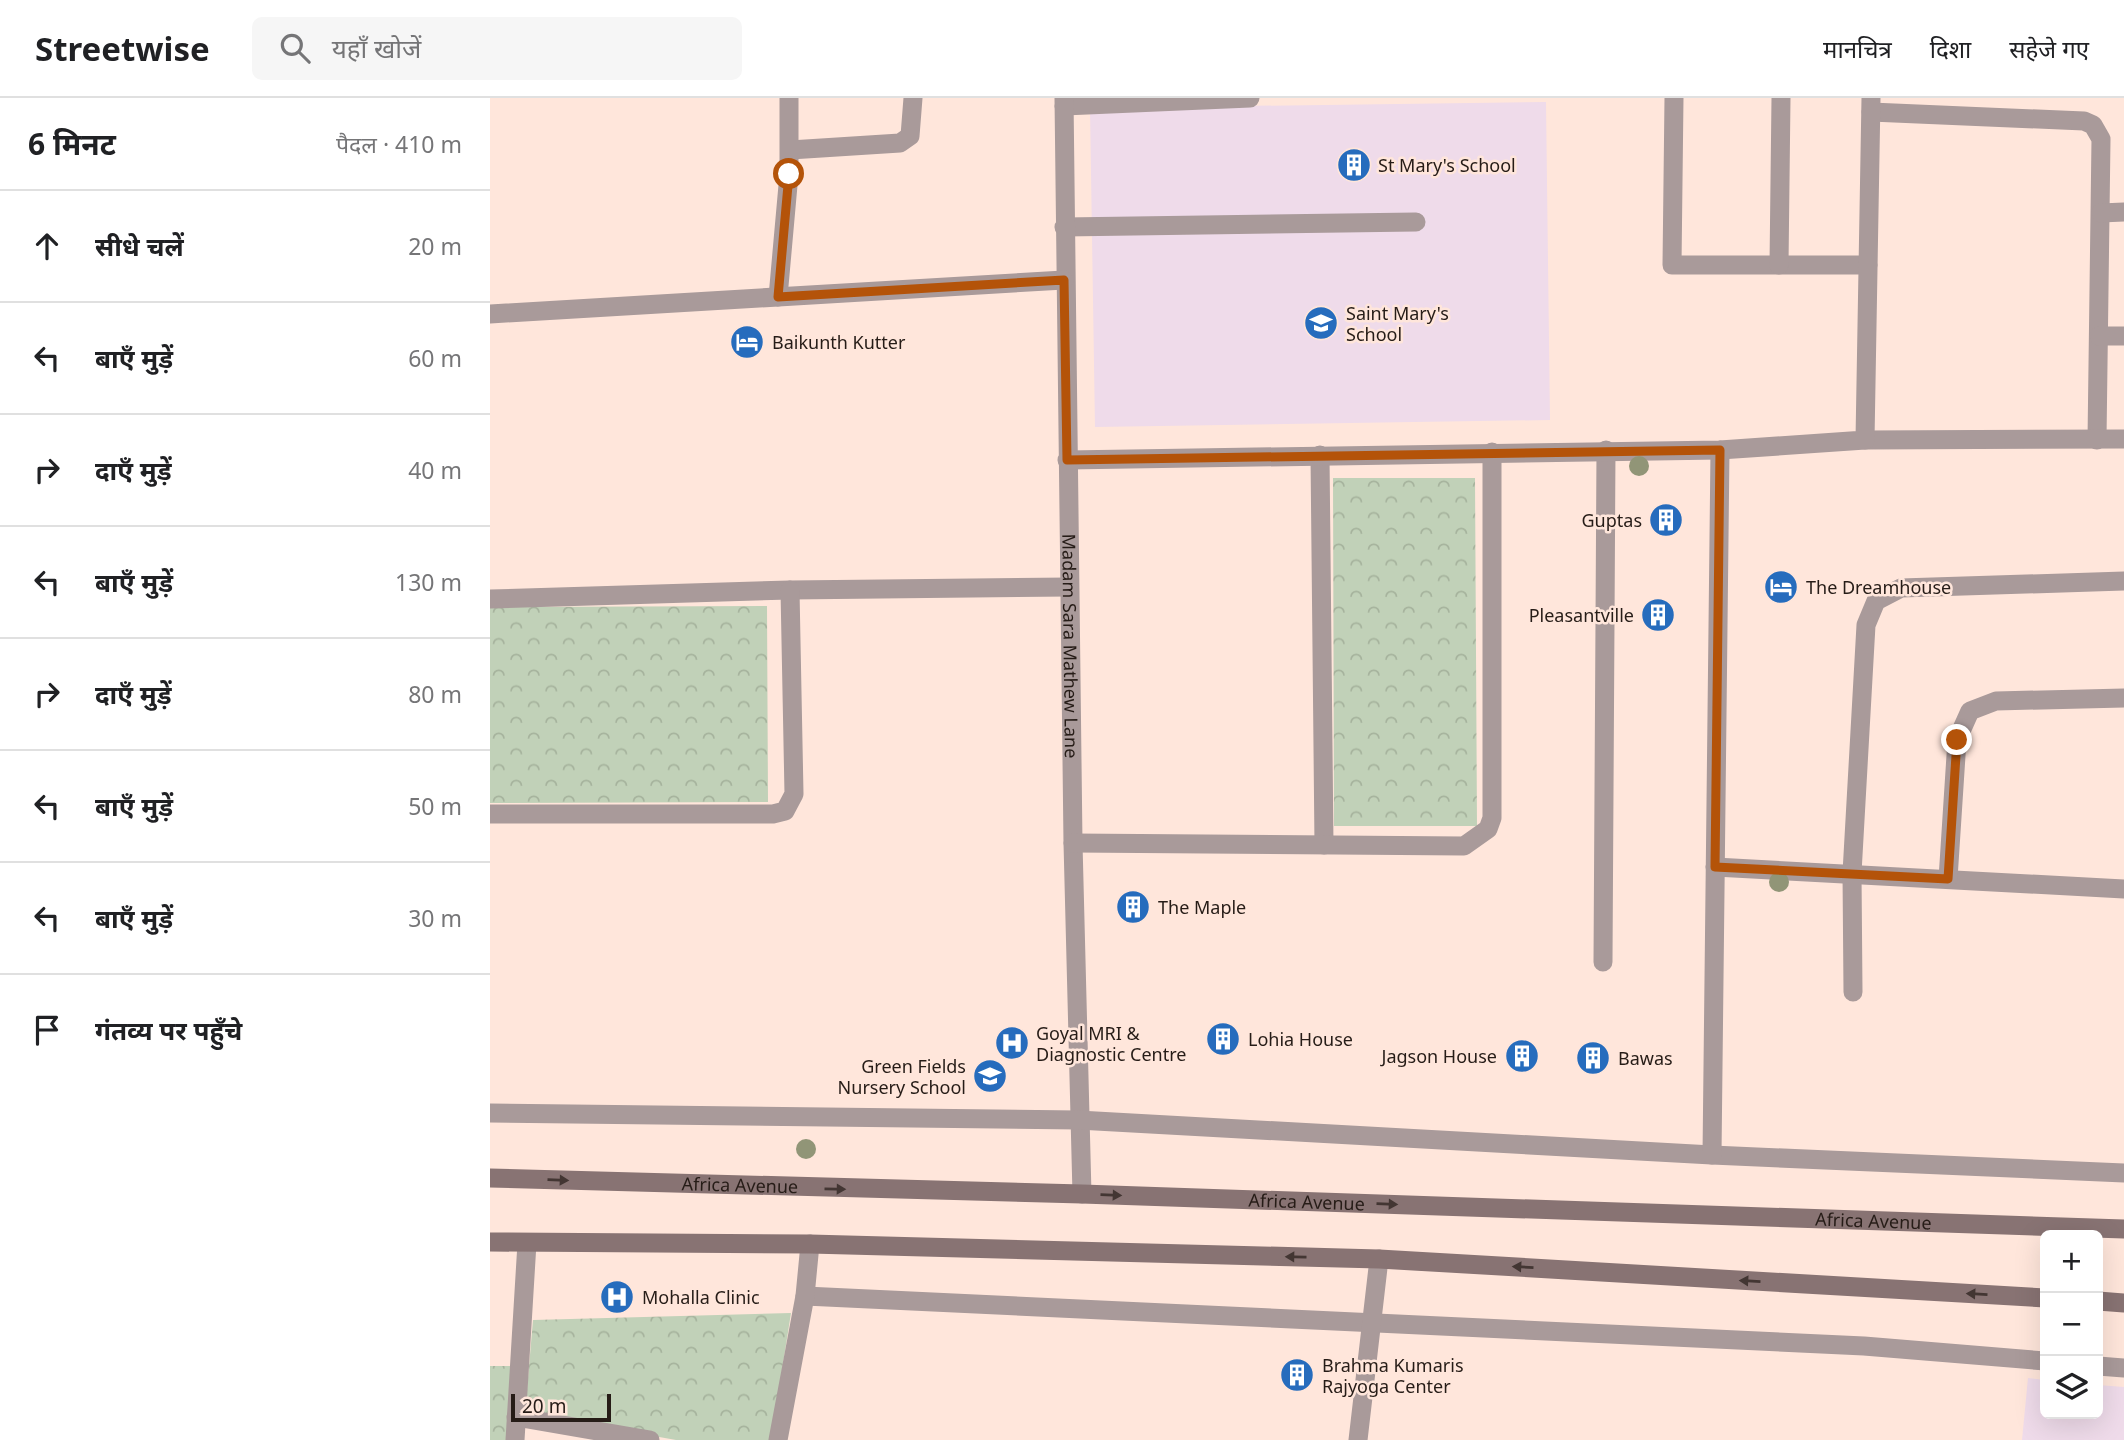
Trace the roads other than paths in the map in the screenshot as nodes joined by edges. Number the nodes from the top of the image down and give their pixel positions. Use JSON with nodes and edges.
{"nodes":[{"id":1,"x":789,"y":98,"type":"edge"},
{"id":2,"x":913,"y":98,"type":"edge"},
{"id":3,"x":1250,"y":98,"type":"edge"},
{"id":4,"x":1674,"y":98,"type":"edge"},
{"id":5,"x":1781,"y":98,"type":"edge"},
{"id":6,"x":1064,"y":102,"type":"edge"},
{"id":7,"x":1871,"y":105,"type":"edge"},
{"id":8,"x":790,"y":150,"type":"junction"},
{"id":9,"x":2124,"y":212,"type":"edge"},
{"id":10,"x":2101,"y":213,"type":"junction"},
{"id":11,"x":1416,"y":222,"type":"dead end"},
{"id":12,"x":1064,"y":227,"type":"junction"},
{"id":13,"x":1779,"y":265,"type":"junction"},
{"id":14,"x":1868,"y":265,"type":"junction"},
{"id":15,"x":1064,"y":280,"type":"junction"},
{"id":16,"x":778,"y":297,"type":"junction"},
{"id":17,"x":490,"y":314,"type":"edge"},
{"id":18,"x":2099,"y":336,"type":"junction"},
{"id":19,"x":2124,"y":336,"type":"edge"},
{"id":20,"x":2124,"y":439,"type":"edge"},
{"id":21,"x":1865,"y":440,"type":"junction"},
{"id":22,"x":2097,"y":440,"type":"junction"},
{"id":23,"x":1606,"y":450,"type":"junction"},
{"id":24,"x":1720,"y":450,"type":"junction"},
{"id":25,"x":1492,"y":453,"type":"junction"},
{"id":26,"x":1320,"y":455,"type":"junction"},
{"id":27,"x":1067,"y":460,"type":"junction"},
{"id":28,"x":2124,"y":582,"type":"edge"},
{"id":29,"x":1069,"y":587,"type":"junction"},
{"id":30,"x":790,"y":590,"type":"junction"},
{"id":31,"x":490,"y":599,"type":"edge"},
{"id":32,"x":2124,"y":698,"type":"edge"},
{"id":33,"x":490,"y":814,"type":"edge"},
{"id":34,"x":1073,"y":843,"type":"junction"},
{"id":35,"x":1324,"y":845,"type":"junction"},
{"id":36,"x":1715,"y":867,"type":"junction"},
{"id":37,"x":1852,"y":873,"type":"junction"},
{"id":38,"x":1948,"y":879,"type":"junction"},
{"id":39,"x":2124,"y":889,"type":"edge"},
{"id":40,"x":1603,"y":962,"type":"dead end"},
{"id":41,"x":1853,"y":992,"type":"dead end"},
{"id":42,"x":490,"y":1113,"type":"edge"},
{"id":43,"x":1078,"y":1120,"type":"junction"},
{"id":44,"x":1712,"y":1155,"type":"junction"},
{"id":45,"x":2124,"y":1173,"type":"edge"},
{"id":46,"x":490,"y":1178,"type":"edge"},
{"id":47,"x":1082,"y":1194,"type":"junction"},
{"id":48,"x":2124,"y":1229,"type":"edge"},
{"id":49,"x":490,"y":1242,"type":"edge"},
{"id":50,"x":527,"y":1243,"type":"junction"},
{"id":51,"x":810,"y":1244,"type":"junction"},
{"id":52,"x":1379,"y":1259,"type":"junction"},
{"id":53,"x":805,"y":1296,"type":"junction"},
{"id":54,"x":2040,"y":1298,"type":"edge"},
{"id":55,"x":2103,"y":1301,"type":"edge"},
{"id":56,"x":2124,"y":1303,"type":"edge"},
{"id":57,"x":1373,"y":1321,"type":"junction"},
{"id":58,"x":2040,"y":1361,"type":"edge"},
{"id":59,"x":2103,"y":1366,"type":"edge"},
{"id":60,"x":2124,"y":1368,"type":"edge"},
{"id":61,"x":516,"y":1417,"type":"junction"},
{"id":62,"x":515,"y":1440,"type":"edge"},
{"id":63,"x":650,"y":1440,"type":"edge"},
{"id":64,"x":778,"y":1440,"type":"edge"},
{"id":65,"x":1358,"y":1440,"type":"edge"}],
"edges":[{"from":1,"to":8,"type":"street"},
{"from":2,"to":8,"type":"street"},
{"from":3,"to":6,"type":"street"},
{"from":4,"to":13,"type":"street"},
{"from":5,"to":13,"type":"street"},
{"from":6,"to":12,"type":"street","name":"Madam Sara Mathew Lane"},
{"from":7,"to":10,"type":"street"},
{"from":7,"to":14,"type":"street"},
{"from":8,"to":16,"type":"street"},
{"from":9,"to":10,"type":"street"},
{"from":10,"to":18,"type":"street"},
{"from":11,"to":12,"type":"street"},
{"from":12,"to":15,"type":"street","name":"Madam Sara Mathew Lane"},
{"from":13,"to":14,"type":"street"},
{"from":14,"to":21,"type":"street"},
{"from":15,"to":16,"type":"street"},
{"from":15,"to":27,"type":"street","name":"Madam Sara Mathew Lane"},
{"from":16,"to":17,"type":"street"},
{"from":18,"to":19,"type":"street"},
{"from":18,"to":22,"type":"street"},
{"from":20,"to":22,"type":"street"},
{"from":21,"to":22,"type":"street"},
{"from":21,"to":24,"type":"street"},
{"from":23,"to":24,"type":"street"},
{"from":23,"to":25,"type":"street"},
{"from":23,"to":40,"type":"street"},
{"from":24,"to":36,"type":"street"},
{"from":25,"to":26,"type":"street"},
{"from":25,"to":35,"type":"street"},
{"from":26,"to":27,"type":"street"},
{"from":26,"to":35,"type":"street"},
{"from":27,"to":29,"type":"street","name":"Madam Sara Mathew Lane"},
{"from":28,"to":37,"type":"street"},
{"from":29,"to":30,"type":"street"},
{"from":29,"to":34,"type":"street","name":"Madam Sara Mathew Lane"},
{"from":30,"to":31,"type":"street"},
{"from":30,"to":33,"type":"street"},
{"from":32,"to":38,"type":"street"},
{"from":34,"to":35,"type":"street"},
{"from":34,"to":43,"type":"street","name":"Madam Sara Mathew Lane"},
{"from":36,"to":37,"type":"street"},
{"from":36,"to":44,"type":"street"},
{"from":37,"to":38,"type":"street"},
{"from":37,"to":41,"type":"street"},
{"from":38,"to":39,"type":"street"},
{"from":42,"to":43,"type":"street"},
{"from":43,"to":44,"type":"street"},
{"from":43,"to":47,"type":"street","name":"Madam Sara Mathew Lane"},
{"from":44,"to":45,"type":"street"},
{"from":46,"to":47,"type":"main road","name":"Africa Avenue","one_way":true},
{"from":47,"to":48,"type":"main road","name":"Africa Avenue","one_way":true},
{"from":49,"to":50,"type":"main road"},
{"from":50,"to":51,"type":"main road"},
{"from":50,"to":61,"type":"street"},
{"from":52,"to":51,"type":"main road","one_way":true},
{"from":51,"to":53,"type":"street"},
{"from":54,"to":52,"type":"main road","one_way":true},
{"from":52,"to":57,"type":"street"},
{"from":53,"to":57,"type":"street"},
{"from":53,"to":64,"type":"street"},
{"from":55,"to":56,"type":"main road"},
{"from":57,"to":58,"type":"street"},
{"from":57,"to":65,"type":"street"},
{"from":59,"to":60,"type":"street"},
{"from":61,"to":62,"type":"street"},
{"from":61,"to":63,"type":"street"}]}
